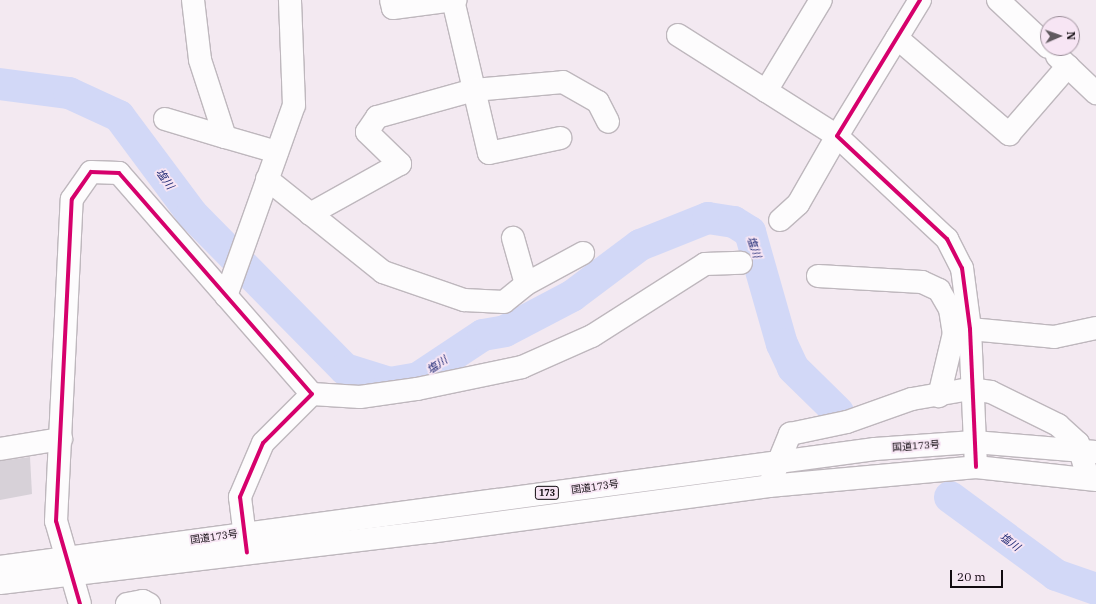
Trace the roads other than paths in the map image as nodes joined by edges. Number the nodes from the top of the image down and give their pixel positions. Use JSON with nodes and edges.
{"nodes":[{"id":1,"x":193,"y":0,"type":"edge"},
{"id":2,"x":290,"y":0,"type":"edge"},
{"id":3,"x":391,"y":0,"type":"edge"},
{"id":4,"x":454,"y":0,"type":"edge"},
{"id":5,"x":821,"y":0,"type":"edge"},
{"id":6,"x":920,"y":0,"type":"edge"},
{"id":7,"x":998,"y":0,"type":"edge"},
{"id":8,"x":678,"y":35,"type":"dead end"},
{"id":9,"x":897,"y":38,"type":"junction"},
{"id":10,"x":1040,"y":40,"type":"edge"},
{"id":11,"x":1057,"y":56,"type":"edge"},
{"id":12,"x":1068,"y":66,"type":"junction"},
{"id":13,"x":474,"y":90,"type":"junction"},
{"id":14,"x":766,"y":91,"type":"junction"},
{"id":15,"x":1096,"y":93,"type":"edge"},
{"id":16,"x":165,"y":119,"type":"dead end"},
{"id":17,"x":608,"y":122,"type":"dead end"},
{"id":18,"x":837,"y":136,"type":"junction"},
{"id":19,"x":225,"y":137,"type":"junction"},
{"id":20,"x":560,"y":138,"type":"dead end"},
{"id":21,"x":277,"y":152,"type":"junction"},
{"id":22,"x":268,"y":180,"type":"junction"},
{"id":23,"x":310,"y":214,"type":"junction"},
{"id":24,"x":780,"y":220,"type":"dead end"},
{"id":25,"x":513,"y":238,"type":"dead end"},
{"id":26,"x":583,"y":253,"type":"dead end"},
{"id":27,"x":742,"y":263,"type":"dead end"},
{"id":28,"x":818,"y":276,"type":"dead end"},
{"id":29,"x":526,"y":284,"type":"junction"},
{"id":30,"x":226,"y":296,"type":"junction"},
{"id":31,"x":970,"y":328,"type":"junction"},
{"id":32,"x":1096,"y":328,"type":"edge"},
{"id":33,"x":970,"y":389,"type":"junction"},
{"id":34,"x":312,"y":394,"type":"junction"},
{"id":35,"x":939,"y":396,"type":"junction"},
{"id":36,"x":61,"y":439,"type":"junction"},
{"id":37,"x":974,"y":442,"type":"junction"},
{"id":38,"x":0,"y":449,"type":"edge"},
{"id":39,"x":1088,"y":451,"type":"edge"},
{"id":40,"x":779,"y":462,"type":"junction"},
{"id":41,"x":976,"y":467,"type":"junction"},
{"id":42,"x":1092,"y":479,"type":"edge"},
{"id":43,"x":769,"y":486,"type":"junction"},
{"id":44,"x":246,"y":543,"type":"junction"},
{"id":45,"x":68,"y":566,"type":"junction"},
{"id":46,"x":0,"y":567,"type":"edge"},
{"id":47,"x":0,"y":583,"type":"edge"},
{"id":48,"x":80,"y":604,"type":"edge"},
{"id":49,"x":127,"y":604,"type":"edge"},
{"id":50,"x":149,"y":604,"type":"edge"}],
"edges":[{"from":1,"to":19,"type":"main road"},
{"from":2,"to":21,"type":"main road"},
{"from":3,"to":4,"type":"main road"},
{"from":4,"to":13,"type":"main road"},
{"from":5,"to":14,"type":"main road"},
{"from":6,"to":9,"type":"main road"},
{"from":7,"to":10,"type":"main road"},
{"from":8,"to":14,"type":"main road"},
{"from":9,"to":12,"type":"main road"},
{"from":9,"to":18,"type":"main road"},
{"from":11,"to":12,"type":"main road"},
{"from":12,"to":15,"type":"main road"},
{"from":13,"to":17,"type":"main road"},
{"from":13,"to":20,"type":"main road"},
{"from":13,"to":23,"type":"main road"},
{"from":14,"to":18,"type":"main road"},
{"from":16,"to":19,"type":"main road"},
{"from":18,"to":24,"type":"main road"},
{"from":18,"to":31,"type":"main road"},
{"from":19,"to":21,"type":"main road"},
{"from":21,"to":22,"type":"main road"},
{"from":22,"to":23,"type":"main road"},
{"from":22,"to":30,"type":"main road"},
{"from":23,"to":29,"type":"main road"},
{"from":25,"to":29,"type":"main road"},
{"from":26,"to":29,"type":"main road"},
{"from":27,"to":34,"type":"main road"},
{"from":28,"to":35,"type":"main road"},
{"from":30,"to":34,"type":"main road"},
{"from":30,"to":36,"type":"main road"},
{"from":31,"to":32,"type":"main road"},
{"from":31,"to":33,"type":"main road"},
{"from":33,"to":35,"type":"main road"},
{"from":33,"to":37,"type":"main road"},
{"from":33,"to":39,"type":"main road"},
{"from":34,"to":44,"type":"main road"},
{"from":35,"to":40,"type":"main road"},
{"from":36,"to":38,"type":"main road"},
{"from":36,"to":45,"type":"main road"},
{"from":37,"to":39,"type":"main road","name":"国道173号","number":"173"},
{"from":37,"to":40,"type":"main road","name":"国道173号","number":"173"},
{"from":37,"to":41,"type":"main road"},
{"from":39,"to":42,"type":"main road"},
{"from":40,"to":43,"type":"main road"},
{"from":40,"to":44,"type":"main road","name":"国道173号","number":"173"},
{"from":41,"to":42,"type":"main road","name":"国道173号","number":"173"},
{"from":41,"to":43,"type":"main road","name":"国道173号","number":"173"},
{"from":43,"to":44,"type":"main road","name":"国道173号","number":"173"},
{"from":44,"to":45,"type":"main road","name":"国道173号","number":"173"},
{"from":45,"to":46,"type":"main road","name":"国道173号","number":"173"},
{"from":45,"to":47,"type":"main road","name":"国道173号","number":"173"},
{"from":45,"to":48,"type":"main road"},
{"from":49,"to":50,"type":"main road"}]}
